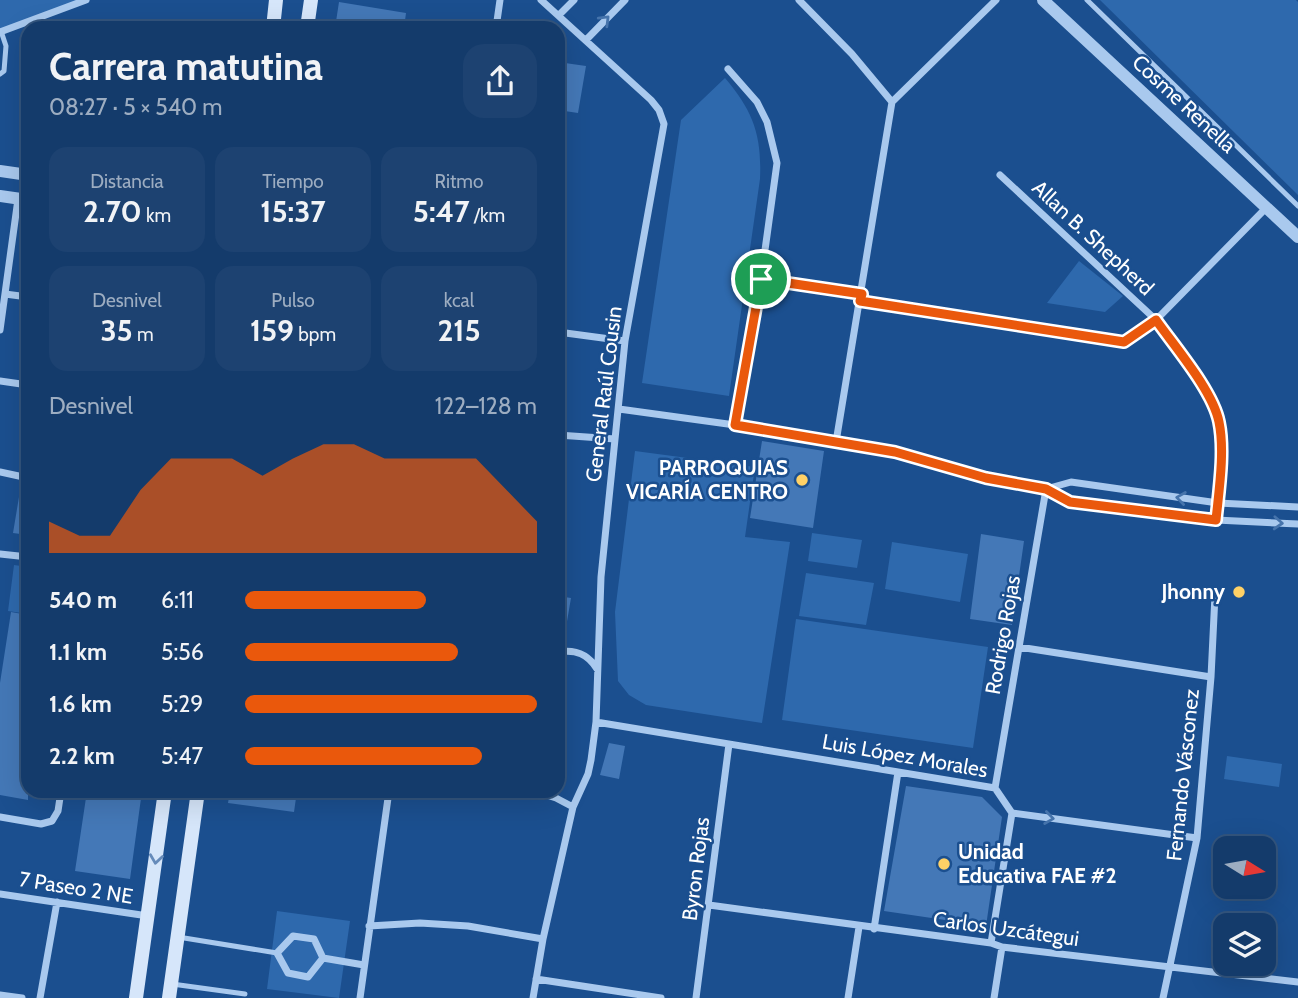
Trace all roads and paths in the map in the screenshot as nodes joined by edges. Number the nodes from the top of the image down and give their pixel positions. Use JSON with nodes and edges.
{"nodes":[{"id":1,"x":86,"y":0,"type":"edge"},
{"id":2,"x":276,"y":0,"type":"edge"},
{"id":3,"x":311,"y":0,"type":"edge"},
{"id":4,"x":500,"y":0,"type":"edge"},
{"id":5,"x":541,"y":0,"type":"edge"},
{"id":6,"x":574,"y":0,"type":"edge"},
{"id":7,"x":625,"y":0,"type":"edge"},
{"id":8,"x":799,"y":0,"type":"edge"},
{"id":9,"x":996,"y":0,"type":"edge"},
{"id":10,"x":1043,"y":0,"type":"edge"},
{"id":11,"x":1087,"y":0,"type":"edge"},
{"id":12,"x":559,"y":15,"type":"junction"},
{"id":13,"x":30,"y":21,"type":"edge"},
{"id":14,"x":274,"y":21,"type":"edge"},
{"id":15,"x":308,"y":21,"type":"edge"},
{"id":16,"x":497,"y":21,"type":"edge"},
{"id":17,"x":21,"y":24,"type":"edge"},
{"id":18,"x":1,"y":32,"type":"edge"},
{"id":19,"x":586,"y":40,"type":"junction"},
{"id":20,"x":728,"y":69,"type":"dead end"},
{"id":21,"x":0,"y":74,"type":"edge"},
{"id":22,"x":892,"y":102,"type":"junction"},
{"id":23,"x":0,"y":171,"type":"edge"},
{"id":24,"x":21,"y":174,"type":"edge"},
{"id":25,"x":1000,"y":176,"type":"dead end"},
{"id":26,"x":0,"y":196,"type":"edge"},
{"id":27,"x":21,"y":200,"type":"edge"},
{"id":28,"x":1268,"y":206,"type":"junction"},
{"id":29,"x":1298,"y":206,"type":"edge"},
{"id":30,"x":21,"y":210,"type":"edge"},
{"id":31,"x":1298,"y":237,"type":"edge"},
{"id":32,"x":761,"y":279,"type":"junction"},
{"id":33,"x":5,"y":294,"type":"junction"},
{"id":34,"x":21,"y":296,"type":"edge"},
{"id":35,"x":861,"y":297,"type":"junction"},
{"id":36,"x":1156,"y":320,"type":"junction"},
{"id":37,"x":0,"y":330,"type":"edge"},
{"id":38,"x":565,"y":333,"type":"edge"},
{"id":39,"x":625,"y":341,"type":"junction"},
{"id":40,"x":0,"y":381,"type":"edge"},
{"id":41,"x":21,"y":384,"type":"edge"},
{"id":42,"x":619,"y":409,"type":"junction"},
{"id":43,"x":735,"y":425,"type":"junction"},
{"id":44,"x":565,"y":435,"type":"edge"},
{"id":45,"x":615,"y":439,"type":"junction"},
{"id":46,"x":836,"y":442,"type":"junction"},
{"id":47,"x":0,"y":472,"type":"edge"},
{"id":48,"x":21,"y":476,"type":"edge"},
{"id":49,"x":1046,"y":489,"type":"junction"},
{"id":50,"x":1218,"y":503,"type":"junction"},
{"id":51,"x":1298,"y":507,"type":"edge"},
{"id":52,"x":1216,"y":520,"type":"junction"},
{"id":53,"x":1298,"y":524,"type":"edge"},
{"id":54,"x":0,"y":554,"type":"edge"},
{"id":55,"x":21,"y":556,"type":"edge"},
{"id":56,"x":1215,"y":595,"type":"dead end"},
{"id":57,"x":1019,"y":647,"type":"junction"},
{"id":58,"x":565,"y":651,"type":"edge"},
{"id":59,"x":598,"y":670,"type":"junction"},
{"id":60,"x":1211,"y":677,"type":"junction"},
{"id":61,"x":596,"y":722,"type":"junction"},
{"id":62,"x":729,"y":744,"type":"junction"},
{"id":63,"x":898,"y":772,"type":"junction"},
{"id":64,"x":995,"y":788,"type":"junction"},
{"id":65,"x":60,"y":798,"type":"edge"},
{"id":66,"x":164,"y":798,"type":"edge"},
{"id":67,"x":197,"y":798,"type":"edge"},
{"id":68,"x":388,"y":798,"type":"edge"},
{"id":69,"x":556,"y":798,"type":"edge"},
{"id":70,"x":573,"y":807,"type":"junction"},
{"id":71,"x":1012,"y":813,"type":"junction"},
{"id":72,"x":0,"y":817,"type":"edge"},
{"id":73,"x":1197,"y":838,"type":"junction"},
{"id":74,"x":0,"y":894,"type":"edge"},
{"id":75,"x":57,"y":902,"type":"junction"},
{"id":76,"x":709,"y":905,"type":"junction"},
{"id":77,"x":148,"y":916,"type":"junction"},
{"id":78,"x":369,"y":926,"type":"junction"},
{"id":79,"x":859,"y":927,"type":"junction"},
{"id":80,"x":874,"y":929,"type":"junction"},
{"id":81,"x":178,"y":937,"type":"junction"},
{"id":82,"x":543,"y":939,"type":"junction"},
{"id":83,"x":991,"y":943,"type":"junction"},
{"id":84,"x":1002,"y":947,"type":"junction"},
{"id":85,"x":277,"y":953,"type":"junction"},
{"id":86,"x":323,"y":958,"type":"junction"},
{"id":87,"x":364,"y":965,"type":"junction"},
{"id":88,"x":1171,"y":968,"type":"junction"},
{"id":89,"x":536,"y":979,"type":"junction"},
{"id":90,"x":1298,"y":982,"type":"edge"},
{"id":91,"x":170,"y":991,"type":"edge"},
{"id":92,"x":246,"y":994,"type":"dead end"},
{"id":93,"x":0,"y":995,"type":"edge"},
{"id":94,"x":22,"y":998,"type":"edge"},
{"id":95,"x":40,"y":998,"type":"edge"},
{"id":96,"x":136,"y":998,"type":"edge"},
{"id":97,"x":360,"y":998,"type":"edge"},
{"id":98,"x":533,"y":998,"type":"edge"},
{"id":99,"x":661,"y":998,"type":"edge"},
{"id":100,"x":696,"y":998,"type":"edge"},
{"id":101,"x":848,"y":998,"type":"edge"},
{"id":102,"x":995,"y":998,"type":"edge"},
{"id":103,"x":1163,"y":998,"type":"edge"}],
"edges":[{"from":1,"to":13,"type":"street"},
{"from":2,"to":14,"type":"main road"},
{"from":3,"to":15,"type":"main road"},
{"from":4,"to":16,"type":"street"},
{"from":5,"to":12,"type":"street"},
{"from":6,"to":12,"type":"street"},
{"from":19,"to":7,"type":"street","one_way":true},
{"from":8,"to":22,"type":"street"},
{"from":9,"to":22,"type":"street"},
{"from":10,"to":28,"type":"street","name":"Cosme Renella"},
{"from":11,"to":29,"type":"lane"},
{"from":12,"to":19,"type":"street"},
{"from":17,"to":18,"type":"street"},
{"from":18,"to":21,"type":"lane"},
{"from":19,"to":39,"type":"street","name":"General Raúl Cousin"},
{"from":20,"to":32,"type":"street"},
{"from":22,"to":35,"type":"street"},
{"from":23,"to":24,"type":"street"},
{"from":25,"to":36,"type":"street","name":"Allan B. Shepherd"},
{"from":26,"to":27,"type":"street"},
{"from":28,"to":31,"type":"street","name":"Cosme Renella"},
{"from":28,"to":36,"type":"street"},
{"from":30,"to":33,"type":"street"},
{"from":32,"to":35,"type":"street"},
{"from":32,"to":43,"type":"street"},
{"from":33,"to":34,"type":"street"},
{"from":33,"to":37,"type":"street"},
{"from":35,"to":36,"type":"street"},
{"from":35,"to":46,"type":"street"},
{"from":36,"to":50,"type":"street","name":"Allan B. Shepherd"},
{"from":38,"to":39,"type":"street"},
{"from":39,"to":42,"type":"street","name":"General Raúl Cousin"},
{"from":40,"to":41,"type":"street"},
{"from":42,"to":43,"type":"street"},
{"from":42,"to":45,"type":"street","name":"General Raúl Cousin"},
{"from":43,"to":46,"type":"street"},
{"from":44,"to":45,"type":"street"},
{"from":45,"to":59,"type":"street","name":"General Raúl Cousin"},
{"from":46,"to":49,"type":"street"},
{"from":47,"to":48,"type":"street"},
{"from":50,"to":49,"type":"street","one_way":true},
{"from":49,"to":52,"type":"street"},
{"from":49,"to":57,"type":"street","name":"Rodrigo Rojas"},
{"from":50,"to":51,"type":"street"},
{"from":50,"to":52,"type":"street","name":"Allan B. Shepherd"},
{"from":52,"to":53,"type":"street","one_way":true},
{"from":54,"to":55,"type":"street"},
{"from":56,"to":60,"type":"street","name":"Fernando Vásconez"},
{"from":57,"to":60,"type":"street"},
{"from":57,"to":64,"type":"street","name":"Rodrigo Rojas"},
{"from":58,"to":59,"type":"street"},
{"from":59,"to":61,"type":"street","name":"General Raúl Cousin"},
{"from":60,"to":73,"type":"street","name":"Fernando Vásconez"},
{"from":61,"to":62,"type":"street","name":"Luis López Morales"},
{"from":61,"to":70,"type":"street","name":"General Raúl Cousin"},
{"from":62,"to":63,"type":"street","name":"Luis López Morales"},
{"from":62,"to":76,"type":"street","name":"Byron Rojas"},
{"from":63,"to":64,"type":"street","name":"Luis López Morales"},
{"from":63,"to":80,"type":"street"},
{"from":64,"to":71,"type":"street","name":"Luis López Morales"},
{"from":65,"to":72,"type":"street"},
{"from":66,"to":77,"type":"main road","one_way":true},
{"from":67,"to":81,"type":"main road"},
{"from":68,"to":78,"type":"street"},
{"from":69,"to":70,"type":"street"},
{"from":70,"to":82,"type":"street","name":"General Raúl Cousin"},
{"from":71,"to":73,"type":"street","one_way":true},
{"from":71,"to":83,"type":"street"},
{"from":73,"to":88,"type":"street","name":"Fernando Vásconez"},
{"from":74,"to":75,"type":"street","name":"7 Paseo 2 NE"},
{"from":75,"to":77,"type":"street","name":"7 Paseo 2 NE"},
{"from":75,"to":95,"type":"street"},
{"from":76,"to":79,"type":"street","name":"Carlos Uzcátegui"},
{"from":76,"to":100,"type":"street","name":"Byron Rojas"},
{"from":77,"to":96,"type":"main road"},
{"from":78,"to":82,"type":"street"},
{"from":78,"to":87,"type":"street"},
{"from":79,"to":80,"type":"street","name":"Carlos Uzcátegui"},
{"from":79,"to":101,"type":"street"},
{"from":80,"to":83,"type":"street","name":"Carlos Uzcátegui"},
{"from":81,"to":85,"type":"lane"},
{"from":81,"to":91,"type":"main road"},
{"from":82,"to":89,"type":"street","name":"General Raúl Cousin"},
{"from":83,"to":84,"type":"street","name":"Carlos Uzcátegui"},
{"from":84,"to":88,"type":"street","name":"Carlos Uzcátegui"},
{"from":84,"to":102,"type":"street"},
{"from":85,"to":86,"type":"street"},
{"from":85,"to":86,"type":"street"},
{"from":86,"to":87,"type":"street"},
{"from":87,"to":97,"type":"street"},
{"from":88,"to":90,"type":"street","name":"Carlos Uzcátegui"},
{"from":88,"to":103,"type":"street","name":"Fernando Vásconez"},
{"from":89,"to":98,"type":"street","name":"General Raúl Cousin"},
{"from":89,"to":99,"type":"street"},
{"from":91,"to":92,"type":"lane"},
{"from":93,"to":94,"type":"street"}]}
